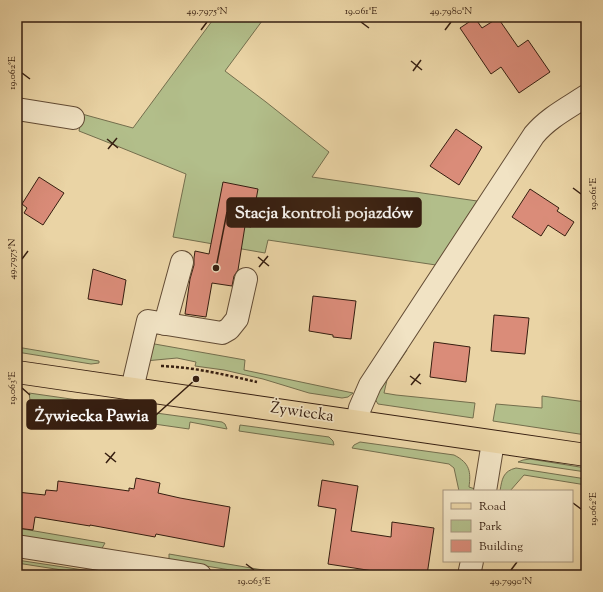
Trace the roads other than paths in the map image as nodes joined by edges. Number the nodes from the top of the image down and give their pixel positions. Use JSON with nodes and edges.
{"nodes":[{"id":1,"x":586,"y":96,"type":"edge"},
{"id":2,"x":17,"y":108,"type":"edge"},
{"id":3,"x":73,"y":118,"type":"dead end"},
{"id":4,"x":182,"y":262,"type":"dead end"},
{"id":5,"x":246,"y":279,"type":"dead end"},
{"id":6,"x":165,"y":324,"type":"junction"},
{"id":7,"x":17,"y":372,"type":"edge"},
{"id":8,"x":132,"y":389,"type":"junction"},
{"id":9,"x":357,"y":421,"type":"junction"},
{"id":10,"x":493,"y":442,"type":"junction"},
{"id":11,"x":586,"y":455,"type":"edge"},
{"id":12,"x":485,"y":490,"type":"edge"},
{"id":13,"x":17,"y":546,"type":"edge"},
{"id":14,"x":472,"y":562,"type":"edge"},
{"id":15,"x":142,"y":570,"type":"edge"},
{"id":16,"x":200,"y":575,"type":"edge"},
{"id":17,"x":469,"y":575,"type":"edge"}],
"edges":[{"from":1,"to":9,"type":"street"},
{"from":2,"to":3,"type":"street"},
{"from":4,"to":6,"type":"street"},
{"from":5,"to":6,"type":"street"},
{"from":6,"to":8,"type":"street"},
{"from":7,"to":8,"type":"main road","name":"Żywiecka"},
{"from":8,"to":9,"type":"main road","name":"Żywiecka"},
{"from":9,"to":10,"type":"main road","name":"Żywiecka"},
{"from":10,"to":11,"type":"main road","name":"Żywiecka"},
{"from":10,"to":12,"type":"street"},
{"from":13,"to":15,"type":"street"},
{"from":14,"to":17,"type":"street"},
{"from":15,"to":16,"type":"street"}]}
